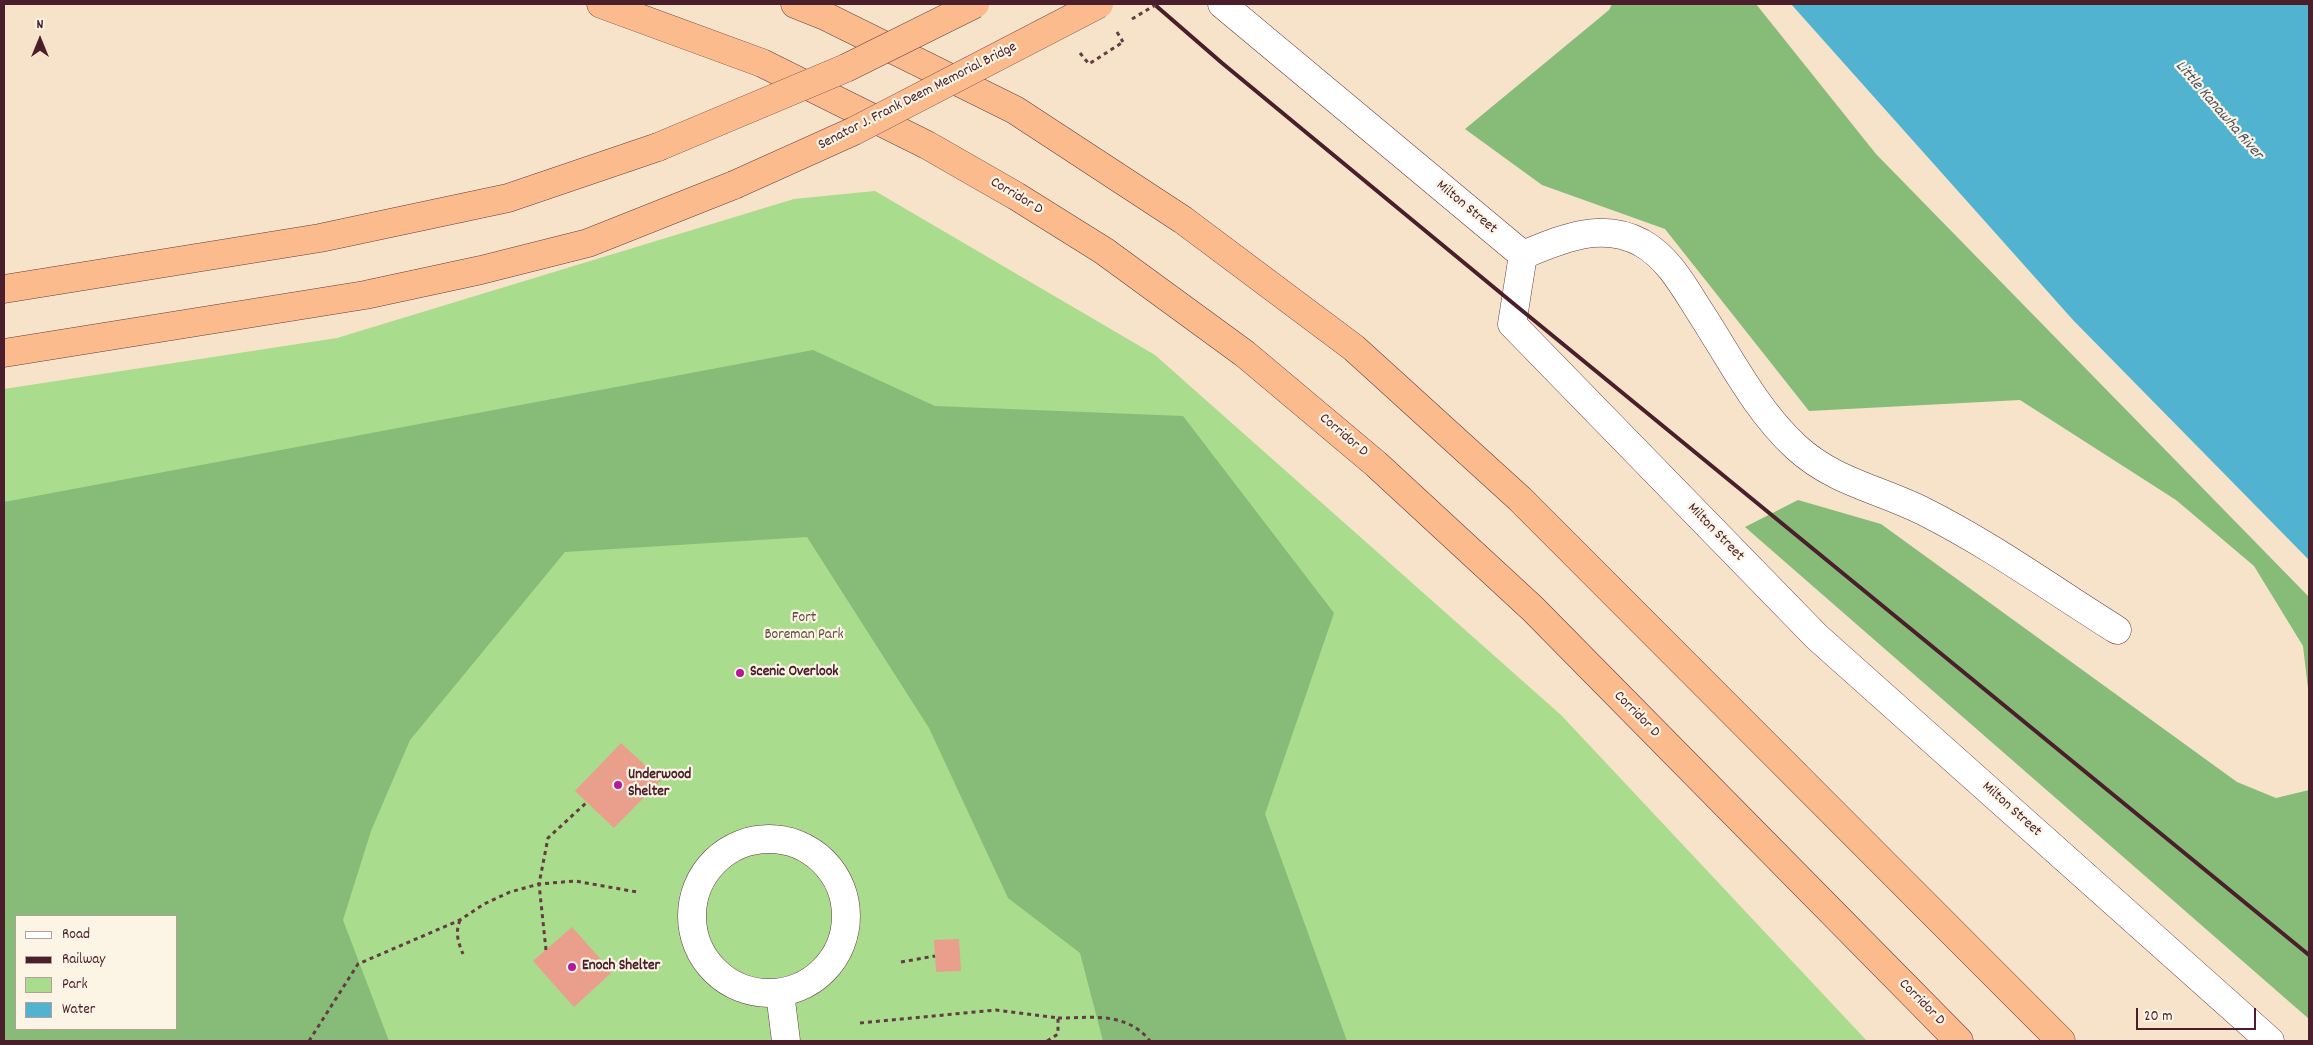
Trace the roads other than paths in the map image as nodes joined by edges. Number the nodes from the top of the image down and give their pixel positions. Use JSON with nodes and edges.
{"nodes":[{"id":1,"x":601,"y":4,"type":"edge"},
{"id":2,"x":795,"y":4,"type":"edge"},
{"id":3,"x":975,"y":4,"type":"edge"},
{"id":4,"x":1099,"y":4,"type":"edge"},
{"id":5,"x":1222,"y":4,"type":"edge"},
{"id":6,"x":1523,"y":255,"type":"junction"},
{"id":7,"x":4,"y":289,"type":"edge"},
{"id":8,"x":4,"y":352,"type":"edge"},
{"id":9,"x":2117,"y":630,"type":"dead end"},
{"id":10,"x":780,"y":993,"type":"junction"},
{"id":11,"x":786,"y":1041,"type":"edge"},
{"id":12,"x":1959,"y":1041,"type":"edge"},
{"id":13,"x":2061,"y":1041,"type":"edge"},
{"id":14,"x":2270,"y":1041,"type":"edge"}],
"edges":[{"from":1,"to":12,"type":"highway","name":"Corridor D"},
{"from":2,"to":13,"type":"highway"},
{"from":3,"to":7,"type":"highway","bridge":true},
{"from":4,"to":8,"type":"highway","name":"Senator J. Frank Deem Memorial Bridge","bridge":true},
{"from":5,"to":6,"type":"street","name":"Milton Street"},
{"from":6,"to":9,"type":"street"},
{"from":6,"to":14,"type":"street","name":"Milton Street"},
{"from":10,"to":10,"type":"street"},
{"from":10,"to":11,"type":"street"}]}
